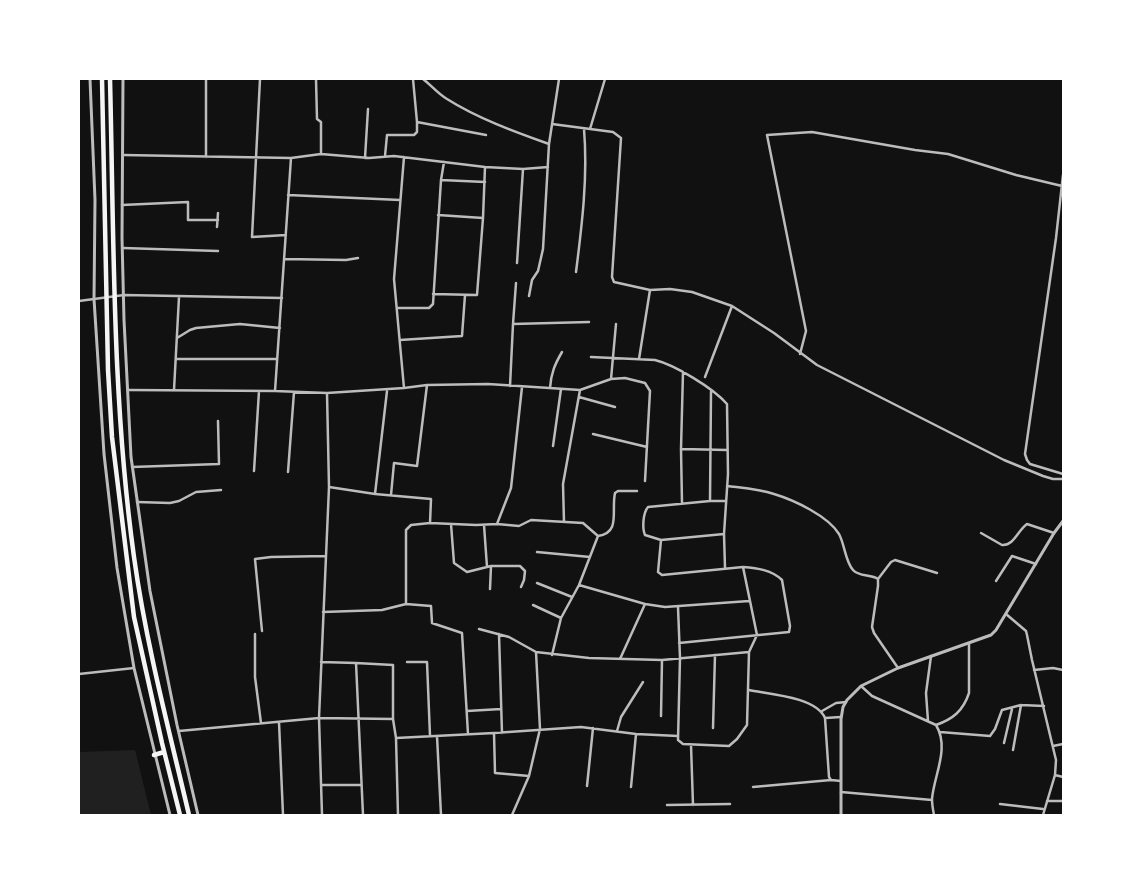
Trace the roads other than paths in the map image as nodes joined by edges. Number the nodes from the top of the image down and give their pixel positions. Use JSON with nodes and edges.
{"nodes":[{"id":1,"x":90,"y":79,"type":"edge"},
{"id":2,"x":102,"y":79,"type":"edge"},
{"id":3,"x":110,"y":79,"type":"edge"},
{"id":4,"x":123,"y":79,"type":"edge"},
{"id":5,"x":206,"y":79,"type":"edge"},
{"id":6,"x":260,"y":79,"type":"edge"},
{"id":7,"x":316,"y":79,"type":"edge"},
{"id":8,"x":413,"y":79,"type":"edge"},
{"id":9,"x":423,"y":79,"type":"edge"},
{"id":10,"x":559,"y":79,"type":"edge"},
{"id":11,"x":605,"y":79,"type":"edge"},
{"id":12,"x":368,"y":109,"type":"dead end"},
{"id":13,"x":417,"y":122,"type":"junction"},
{"id":14,"x":552,"y":124,"type":"junction"},
{"id":15,"x":584,"y":128,"type":"junction"},
{"id":16,"x":590,"y":128,"type":"junction"},
{"id":17,"x":486,"y":135,"type":"dead end"},
{"id":18,"x":549,"y":144,"type":"junction"},
{"id":19,"x":321,"y":154,"type":"junction"},
{"id":20,"x":123,"y":155,"type":"junction"},
{"id":21,"x":206,"y":156,"type":"junction"},
{"id":22,"x":256,"y":157,"type":"junction"},
{"id":23,"x":385,"y":157,"type":"junction"},
{"id":24,"x":404,"y":157,"type":"junction"},
{"id":25,"x":291,"y":158,"type":"junction"},
{"id":26,"x":366,"y":158,"type":"junction"},
{"id":27,"x":444,"y":162,"type":"junction"},
{"id":28,"x":485,"y":167,"type":"junction"},
{"id":29,"x":548,"y":167,"type":"junction"},
{"id":30,"x":523,"y":169,"type":"junction"},
{"id":31,"x":1063,"y":175,"type":"edge"},
{"id":32,"x":441,"y":180,"type":"junction"},
{"id":33,"x":485,"y":182,"type":"junction"},
{"id":34,"x":1062,"y":186,"type":"junction"},
{"id":35,"x":288,"y":195,"type":"junction"},
{"id":36,"x":400,"y":200,"type":"junction"},
{"id":37,"x":122,"y":205,"type":"junction"},
{"id":38,"x":218,"y":213,"type":"dead end"},
{"id":39,"x":438,"y":216,"type":"junction"},
{"id":40,"x":483,"y":218,"type":"junction"},
{"id":41,"x":218,"y":220,"type":"junction"},
{"id":42,"x":218,"y":227,"type":"dead end"},
{"id":43,"x":286,"y":235,"type":"junction"},
{"id":44,"x":122,"y":248,"type":"junction"},
{"id":45,"x":218,"y":251,"type":"dead end"},
{"id":46,"x":358,"y":258,"type":"dead end"},
{"id":47,"x":284,"y":259,"type":"junction"},
{"id":48,"x":517,"y":263,"type":"dead end"},
{"id":49,"x":576,"y":272,"type":"dead end"},
{"id":50,"x":516,"y":283,"type":"dead end"},
{"id":51,"x":650,"y":290,"type":"junction"},
{"id":52,"x":433,"y":294,"type":"junction"},
{"id":53,"x":124,"y":295,"type":"junction"},
{"id":54,"x":465,"y":295,"type":"junction"},
{"id":55,"x":179,"y":296,"type":"junction"},
{"id":56,"x":529,"y":296,"type":"dead end"},
{"id":57,"x":282,"y":298,"type":"junction"},
{"id":58,"x":94,"y":299,"type":"junction"},
{"id":59,"x":79,"y":301,"type":"edge"},
{"id":60,"x":732,"y":306,"type":"junction"},
{"id":61,"x":397,"y":308,"type":"junction"},
{"id":62,"x":589,"y":322,"type":"dead end"},
{"id":63,"x":513,"y":324,"type":"junction"},
{"id":64,"x":616,"y":324,"type":"dead end"},
{"id":65,"x":280,"y":328,"type":"junction"},
{"id":66,"x":177,"y":338,"type":"junction"},
{"id":67,"x":400,"y":340,"type":"junction"},
{"id":68,"x":562,"y":352,"type":"dead end"},
{"id":69,"x":800,"y":354,"type":"junction"},
{"id":70,"x":591,"y":357,"type":"dead end"},
{"id":71,"x":613,"y":358,"type":"junction"},
{"id":72,"x":176,"y":359,"type":"junction"},
{"id":73,"x":278,"y":359,"type":"junction"},
{"id":74,"x":638,"y":359,"type":"junction"},
{"id":75,"x":683,"y":372,"type":"junction"},
{"id":76,"x":705,"y":377,"type":"dead end"},
{"id":77,"x":611,"y":379,"type":"junction"},
{"id":78,"x":427,"y":385,"type":"junction"},
{"id":79,"x":510,"y":386,"type":"junction"},
{"id":80,"x":522,"y":387,"type":"junction"},
{"id":81,"x":404,"y":388,"type":"junction"},
{"id":82,"x":550,"y":388,"type":"junction"},
{"id":83,"x":561,"y":389,"type":"junction"},
{"id":84,"x":128,"y":390,"type":"junction"},
{"id":85,"x":174,"y":390,"type":"junction"},
{"id":86,"x":387,"y":390,"type":"junction"},
{"id":87,"x":580,"y":390,"type":"junction"},
{"id":88,"x":259,"y":391,"type":"junction"},
{"id":89,"x":275,"y":391,"type":"junction"},
{"id":90,"x":294,"y":392,"type":"junction"},
{"id":91,"x":712,"y":392,"type":"junction"},
{"id":92,"x":328,"y":393,"type":"junction"},
{"id":93,"x":579,"y":397,"type":"junction"},
{"id":94,"x":615,"y":407,"type":"dead end"},
{"id":95,"x":218,"y":421,"type":"dead end"},
{"id":96,"x":593,"y":434,"type":"dead end"},
{"id":97,"x":553,"y":446,"type":"dead end"},
{"id":98,"x":647,"y":447,"type":"junction"},
{"id":99,"x":681,"y":448,"type":"junction"},
{"id":100,"x":711,"y":450,"type":"junction"},
{"id":101,"x":727,"y":450,"type":"junction"},
{"id":102,"x":132,"y":467,"type":"junction"},
{"id":103,"x":254,"y":471,"type":"dead end"},
{"id":104,"x":288,"y":472,"type":"dead end"},
{"id":105,"x":1063,"y":474,"type":"edge"},
{"id":106,"x":1063,"y":479,"type":"edge"},
{"id":107,"x":645,"y":481,"type":"dead end"},
{"id":108,"x":329,"y":486,"type":"junction"},
{"id":109,"x":728,"y":486,"type":"junction"},
{"id":110,"x":221,"y":490,"type":"dead end"},
{"id":111,"x":637,"y":491,"type":"dead end"},
{"id":112,"x":376,"y":494,"type":"junction"},
{"id":113,"x":391,"y":495,"type":"junction"},
{"id":114,"x":710,"y":501,"type":"junction"},
{"id":115,"x":726,"y":501,"type":"junction"},
{"id":116,"x":137,"y":502,"type":"junction"},
{"id":117,"x":682,"y":503,"type":"junction"},
{"id":118,"x":1063,"y":521,"type":"edge"},
{"id":119,"x":564,"y":522,"type":"junction"},
{"id":120,"x":430,"y":523,"type":"junction"},
{"id":121,"x":451,"y":524,"type":"junction"},
{"id":122,"x":497,"y":524,"type":"junction"},
{"id":123,"x":484,"y":525,"type":"junction"},
{"id":124,"x":981,"y":533,"type":"dead end"},
{"id":125,"x":1054,"y":533,"type":"junction"},
{"id":126,"x":724,"y":534,"type":"junction"},
{"id":127,"x":598,"y":536,"type":"junction"},
{"id":128,"x":661,"y":540,"type":"junction"},
{"id":129,"x":537,"y":552,"type":"dead end"},
{"id":130,"x":326,"y":556,"type":"junction"},
{"id":131,"x":590,"y":558,"type":"junction"},
{"id":132,"x":1036,"y":564,"type":"junction"},
{"id":133,"x":491,"y":566,"type":"junction"},
{"id":134,"x":487,"y":567,"type":"junction"},
{"id":135,"x":743,"y":567,"type":"junction"},
{"id":136,"x":725,"y":568,"type":"junction"},
{"id":137,"x":937,"y":573,"type":"dead end"},
{"id":138,"x":878,"y":579,"type":"junction"},
{"id":139,"x":996,"y":581,"type":"dead end"},
{"id":140,"x":538,"y":584,"type":"dead end"},
{"id":141,"x":579,"y":584,"type":"junction"},
{"id":142,"x":521,"y":587,"type":"dead end"},
{"id":143,"x":490,"y":589,"type":"dead end"},
{"id":144,"x":572,"y":597,"type":"junction"},
{"id":145,"x":750,"y":601,"type":"junction"},
{"id":146,"x":406,"y":604,"type":"junction"},
{"id":147,"x":645,"y":604,"type":"junction"},
{"id":148,"x":533,"y":605,"type":"dead end"},
{"id":149,"x":678,"y":607,"type":"junction"},
{"id":150,"x":324,"y":612,"type":"junction"},
{"id":151,"x":1006,"y":614,"type":"junction"},
{"id":152,"x":561,"y":618,"type":"junction"},
{"id":153,"x":480,"y":629,"type":"dead end"},
{"id":154,"x":262,"y":631,"type":"dead end"},
{"id":155,"x":255,"y":634,"type":"dead end"},
{"id":156,"x":499,"y":634,"type":"junction"},
{"id":157,"x":756,"y":636,"type":"junction"},
{"id":158,"x":679,"y":643,"type":"junction"},
{"id":159,"x":969,"y":644,"type":"junction"},
{"id":160,"x":536,"y":652,"type":"junction"},
{"id":161,"x":749,"y":652,"type":"junction"},
{"id":162,"x":552,"y":655,"type":"junction"},
{"id":163,"x":715,"y":655,"type":"junction"},
{"id":164,"x":932,"y":656,"type":"junction"},
{"id":165,"x":680,"y":658,"type":"junction"},
{"id":166,"x":620,"y":659,"type":"junction"},
{"id":167,"x":662,"y":660,"type":"junction"},
{"id":168,"x":322,"y":662,"type":"junction"},
{"id":169,"x":407,"y":662,"type":"dead end"},
{"id":170,"x":356,"y":663,"type":"junction"},
{"id":171,"x":134,"y":668,"type":"junction"},
{"id":172,"x":898,"y":668,"type":"junction"},
{"id":173,"x":1034,"y":670,"type":"junction"},
{"id":174,"x":1063,"y":670,"type":"edge"},
{"id":175,"x":79,"y":674,"type":"edge"},
{"id":176,"x":643,"y":682,"type":"dead end"},
{"id":177,"x":861,"y":686,"type":"junction"},
{"id":178,"x":749,"y":690,"type":"junction"},
{"id":179,"x":846,"y":702,"type":"junction"},
{"id":180,"x":1021,"y":706,"type":"junction"},
{"id":181,"x":1044,"y":706,"type":"junction"},
{"id":182,"x":501,"y":708,"type":"junction"},
{"id":183,"x":1012,"y":709,"type":"junction"},
{"id":184,"x":466,"y":711,"type":"junction"},
{"id":185,"x":822,"y":711,"type":"junction"},
{"id":186,"x":661,"y":716,"type":"dead end"},
{"id":187,"x":319,"y":718,"type":"junction"},
{"id":188,"x":825,"y":718,"type":"junction"},
{"id":189,"x":842,"y":718,"type":"junction"},
{"id":190,"x":360,"y":719,"type":"junction"},
{"id":191,"x":393,"y":719,"type":"junction"},
{"id":192,"x":928,"y":721,"type":"junction"},
{"id":193,"x":279,"y":722,"type":"junction"},
{"id":194,"x":260,"y":723,"type":"junction"},
{"id":195,"x":936,"y":725,"type":"junction"},
{"id":196,"x":593,"y":728,"type":"junction"},
{"id":197,"x":713,"y":728,"type":"dead end"},
{"id":198,"x":540,"y":729,"type":"junction"},
{"id":199,"x":179,"y":731,"type":"junction"},
{"id":200,"x":617,"y":731,"type":"junction"},
{"id":201,"x":940,"y":732,"type":"junction"},
{"id":202,"x":494,"y":733,"type":"junction"},
{"id":203,"x":502,"y":733,"type":"junction"},
{"id":204,"x":468,"y":734,"type":"junction"},
{"id":205,"x":636,"y":734,"type":"junction"},
{"id":206,"x":430,"y":736,"type":"junction"},
{"id":207,"x":437,"y":736,"type":"junction"},
{"id":208,"x":678,"y":736,"type":"junction"},
{"id":209,"x":396,"y":738,"type":"junction"},
{"id":210,"x":1004,"y":743,"type":"dead end"},
{"id":211,"x":1063,"y":744,"type":"edge"},
{"id":212,"x":691,"y":745,"type":"junction"},
{"id":213,"x":1053,"y":746,"type":"junction"},
{"id":214,"x":1013,"y":750,"type":"dead end"},
{"id":215,"x":164,"y":752,"type":"junction"},
{"id":216,"x":154,"y":755,"type":"junction"},
{"id":217,"x":1055,"y":775,"type":"junction"},
{"id":218,"x":529,"y":776,"type":"junction"},
{"id":219,"x":1063,"y":777,"type":"edge"},
{"id":220,"x":831,"y":780,"type":"junction"},
{"id":221,"x":841,"y":781,"type":"junction"},
{"id":222,"x":321,"y":785,"type":"junction"},
{"id":223,"x":361,"y":785,"type":"junction"},
{"id":224,"x":587,"y":786,"type":"dead end"},
{"id":225,"x":630,"y":787,"type":"dead end"},
{"id":226,"x":753,"y":787,"type":"dead end"},
{"id":227,"x":840,"y":792,"type":"junction"},
{"id":228,"x":932,"y":800,"type":"junction"},
{"id":229,"x":1047,"y":800,"type":"junction"},
{"id":230,"x":1063,"y":802,"type":"edge"},
{"id":231,"x":730,"y":804,"type":"dead end"},
{"id":232,"x":1000,"y":804,"type":"dead end"},
{"id":233,"x":667,"y":805,"type":"dead end"},
{"id":234,"x":693,"y":805,"type":"junction"},
{"id":235,"x":1044,"y":809,"type":"junction"},
{"id":236,"x":170,"y":815,"type":"edge"},
{"id":237,"x":180,"y":815,"type":"edge"},
{"id":238,"x":190,"y":815,"type":"edge"},
{"id":239,"x":198,"y":815,"type":"edge"},
{"id":240,"x":283,"y":815,"type":"edge"},
{"id":241,"x":322,"y":815,"type":"edge"},
{"id":242,"x":363,"y":815,"type":"edge"},
{"id":243,"x":398,"y":815,"type":"edge"},
{"id":244,"x":441,"y":815,"type":"edge"},
{"id":245,"x":512,"y":815,"type":"edge"},
{"id":246,"x":841,"y":815,"type":"edge"},
{"id":247,"x":934,"y":815,"type":"edge"},
{"id":248,"x":1043,"y":815,"type":"edge"}],
"edges":[{"from":1,"to":58,"type":"street"},
{"from":2,"to":215,"type":"highway"},
{"from":3,"to":238,"type":"highway"},
{"from":4,"to":20,"type":"street"},
{"from":5,"to":21,"type":"street"},
{"from":6,"to":22,"type":"street"},
{"from":7,"to":19,"type":"street"},
{"from":8,"to":13,"type":"street"},
{"from":9,"to":18,"type":"street"},
{"from":10,"to":14,"type":"street"},
{"from":11,"to":16,"type":"street"},
{"from":12,"to":26,"type":"street"},
{"from":13,"to":17,"type":"street"},
{"from":13,"to":23,"type":"street"},
{"from":14,"to":15,"type":"street"},
{"from":14,"to":18,"type":"street"},
{"from":15,"to":16,"type":"street"},
{"from":15,"to":49,"type":"street"},
{"from":16,"to":51,"type":"street"},
{"from":18,"to":29,"type":"street"},
{"from":19,"to":25,"type":"street"},
{"from":19,"to":26,"type":"street"},
{"from":20,"to":21,"type":"street"},
{"from":20,"to":37,"type":"street"},
{"from":21,"to":22,"type":"street"},
{"from":22,"to":25,"type":"street"},
{"from":22,"to":43,"type":"street"},
{"from":23,"to":24,"type":"street"},
{"from":23,"to":26,"type":"street"},
{"from":24,"to":27,"type":"street"},
{"from":24,"to":36,"type":"street"},
{"from":25,"to":35,"type":"street"},
{"from":27,"to":28,"type":"street"},
{"from":27,"to":32,"type":"street"},
{"from":28,"to":30,"type":"street"},
{"from":28,"to":33,"type":"street"},
{"from":29,"to":30,"type":"street"},
{"from":29,"to":56,"type":"street"},
{"from":30,"to":48,"type":"street"},
{"from":31,"to":34,"type":"street"},
{"from":32,"to":33,"type":"street"},
{"from":32,"to":39,"type":"street"},
{"from":33,"to":40,"type":"street"},
{"from":34,"to":69,"type":"street"},
{"from":34,"to":105,"type":"street"},
{"from":35,"to":36,"type":"street"},
{"from":35,"to":43,"type":"street"},
{"from":36,"to":61,"type":"street"},
{"from":37,"to":41,"type":"street"},
{"from":37,"to":44,"type":"street"},
{"from":38,"to":41,"type":"street"},
{"from":39,"to":40,"type":"street"},
{"from":39,"to":52,"type":"street"},
{"from":40,"to":54,"type":"street"},
{"from":41,"to":42,"type":"street"},
{"from":43,"to":47,"type":"street"},
{"from":44,"to":45,"type":"street"},
{"from":44,"to":53,"type":"street"},
{"from":46,"to":47,"type":"street"},
{"from":47,"to":57,"type":"street"},
{"from":50,"to":63,"type":"street"},
{"from":51,"to":60,"type":"street"},
{"from":51,"to":74,"type":"street"},
{"from":52,"to":54,"type":"street"},
{"from":52,"to":61,"type":"street"},
{"from":53,"to":55,"type":"street"},
{"from":53,"to":58,"type":"street"},
{"from":53,"to":84,"type":"street"},
{"from":54,"to":67,"type":"street"},
{"from":55,"to":57,"type":"street"},
{"from":55,"to":66,"type":"street"},
{"from":57,"to":65,"type":"street"},
{"from":58,"to":59,"type":"street"},
{"from":58,"to":171,"type":"street"},
{"from":60,"to":69,"type":"street"},
{"from":60,"to":76,"type":"street"},
{"from":61,"to":67,"type":"street"},
{"from":62,"to":63,"type":"street"},
{"from":63,"to":79,"type":"street"},
{"from":64,"to":71,"type":"street"},
{"from":65,"to":66,"type":"street"},
{"from":65,"to":73,"type":"street"},
{"from":66,"to":72,"type":"street"},
{"from":67,"to":81,"type":"street"},
{"from":68,"to":82,"type":"street"},
{"from":69,"to":106,"type":"street"},
{"from":70,"to":71,"type":"street"},
{"from":71,"to":74,"type":"street"},
{"from":71,"to":77,"type":"street"},
{"from":72,"to":73,"type":"street"},
{"from":72,"to":85,"type":"street"},
{"from":73,"to":89,"type":"street"},
{"from":74,"to":75,"type":"street"},
{"from":75,"to":91,"type":"street"},
{"from":75,"to":99,"type":"street"},
{"from":77,"to":87,"type":"street"},
{"from":77,"to":98,"type":"street"},
{"from":78,"to":79,"type":"street"},
{"from":78,"to":81,"type":"street"},
{"from":78,"to":113,"type":"street"},
{"from":79,"to":80,"type":"street"},
{"from":80,"to":82,"type":"street"},
{"from":80,"to":122,"type":"street"},
{"from":81,"to":86,"type":"street"},
{"from":82,"to":83,"type":"street"},
{"from":83,"to":87,"type":"street"},
{"from":83,"to":97,"type":"street"},
{"from":84,"to":85,"type":"street"},
{"from":84,"to":102,"type":"street"},
{"from":85,"to":88,"type":"street"},
{"from":86,"to":92,"type":"street"},
{"from":86,"to":112,"type":"street"},
{"from":87,"to":93,"type":"street"},
{"from":88,"to":89,"type":"street"},
{"from":88,"to":103,"type":"street"},
{"from":89,"to":90,"type":"street"},
{"from":90,"to":92,"type":"street"},
{"from":90,"to":104,"type":"street"},
{"from":91,"to":100,"type":"street"},
{"from":91,"to":101,"type":"street"},
{"from":92,"to":108,"type":"street"},
{"from":93,"to":94,"type":"street"},
{"from":93,"to":119,"type":"street"},
{"from":95,"to":102,"type":"street"},
{"from":96,"to":98,"type":"street"},
{"from":98,"to":107,"type":"street"},
{"from":99,"to":100,"type":"street"},
{"from":99,"to":117,"type":"street"},
{"from":100,"to":101,"type":"street"},
{"from":100,"to":114,"type":"street"},
{"from":101,"to":109,"type":"street"},
{"from":102,"to":116,"type":"street"},
{"from":108,"to":112,"type":"street"},
{"from":108,"to":130,"type":"street"},
{"from":109,"to":115,"type":"street"},
{"from":109,"to":138,"type":"street"},
{"from":110,"to":116,"type":"street"},
{"from":111,"to":127,"type":"street"},
{"from":112,"to":113,"type":"street"},
{"from":113,"to":120,"type":"street"},
{"from":114,"to":115,"type":"street"},
{"from":114,"to":117,"type":"street"},
{"from":115,"to":126,"type":"street"},
{"from":116,"to":199,"type":"street"},
{"from":117,"to":128,"type":"street"},
{"from":118,"to":125,"type":"street"},
{"from":119,"to":122,"type":"street"},
{"from":119,"to":127,"type":"street"},
{"from":120,"to":121,"type":"street"},
{"from":120,"to":146,"type":"street"},
{"from":121,"to":123,"type":"street"},
{"from":121,"to":134,"type":"street"},
{"from":122,"to":123,"type":"street"},
{"from":123,"to":134,"type":"street"},
{"from":124,"to":125,"type":"street"},
{"from":125,"to":132,"type":"street"},
{"from":126,"to":128,"type":"street"},
{"from":126,"to":136,"type":"street"},
{"from":127,"to":131,"type":"street"},
{"from":128,"to":136,"type":"street"},
{"from":129,"to":131,"type":"street"},
{"from":130,"to":150,"type":"street"},
{"from":130,"to":154,"type":"street"},
{"from":131,"to":141,"type":"street"},
{"from":132,"to":139,"type":"street"},
{"from":132,"to":151,"type":"street"},
{"from":133,"to":134,"type":"street"},
{"from":133,"to":142,"type":"street"},
{"from":133,"to":143,"type":"street"},
{"from":135,"to":136,"type":"street"},
{"from":135,"to":145,"type":"street"},
{"from":135,"to":157,"type":"street"},
{"from":137,"to":138,"type":"street"},
{"from":138,"to":172,"type":"street"},
{"from":140,"to":144,"type":"street"},
{"from":141,"to":144,"type":"street"},
{"from":141,"to":147,"type":"street"},
{"from":144,"to":152,"type":"street"},
{"from":145,"to":149,"type":"street"},
{"from":145,"to":157,"type":"street"},
{"from":146,"to":150,"type":"street"},
{"from":146,"to":184,"type":"street"},
{"from":147,"to":149,"type":"street"},
{"from":147,"to":166,"type":"street"},
{"from":148,"to":152,"type":"street"},
{"from":149,"to":158,"type":"street"},
{"from":150,"to":168,"type":"street"},
{"from":151,"to":159,"type":"street"},
{"from":151,"to":173,"type":"street"},
{"from":152,"to":162,"type":"street"},
{"from":153,"to":156,"type":"street"},
{"from":155,"to":194,"type":"street"},
{"from":156,"to":160,"type":"street"},
{"from":156,"to":182,"type":"street"},
{"from":157,"to":158,"type":"street"},
{"from":157,"to":161,"type":"street"},
{"from":158,"to":165,"type":"street"},
{"from":159,"to":164,"type":"street"},
{"from":159,"to":195,"type":"street"},
{"from":160,"to":162,"type":"street"},
{"from":160,"to":198,"type":"street"},
{"from":161,"to":163,"type":"street"},
{"from":161,"to":178,"type":"street"},
{"from":162,"to":166,"type":"street"},
{"from":163,"to":165,"type":"street"},
{"from":163,"to":197,"type":"street"},
{"from":164,"to":172,"type":"street"},
{"from":164,"to":192,"type":"street"},
{"from":165,"to":167,"type":"street"},
{"from":165,"to":208,"type":"street"},
{"from":166,"to":167,"type":"street"},
{"from":167,"to":186,"type":"street"},
{"from":168,"to":170,"type":"street"},
{"from":168,"to":187,"type":"street"},
{"from":169,"to":206,"type":"street"},
{"from":170,"to":190,"type":"street"},
{"from":170,"to":191,"type":"street"},
{"from":171,"to":175,"type":"street"},
{"from":171,"to":216,"type":"street"},
{"from":172,"to":177,"type":"street"},
{"from":173,"to":174,"type":"street"},
{"from":173,"to":181,"type":"street"},
{"from":176,"to":200,"type":"street"},
{"from":177,"to":179,"type":"street"},
{"from":177,"to":192,"type":"street"},
{"from":178,"to":185,"type":"street"},
{"from":178,"to":212,"type":"street"},
{"from":179,"to":185,"type":"street"},
{"from":179,"to":189,"type":"street"},
{"from":180,"to":181,"type":"street"},
{"from":180,"to":183,"type":"street"},
{"from":180,"to":214,"type":"street"},
{"from":181,"to":213,"type":"street"},
{"from":182,"to":184,"type":"street"},
{"from":182,"to":203,"type":"street"},
{"from":183,"to":201,"type":"street"},
{"from":183,"to":210,"type":"street"},
{"from":184,"to":204,"type":"street"},
{"from":185,"to":188,"type":"street"},
{"from":187,"to":190,"type":"street"},
{"from":187,"to":193,"type":"street"},
{"from":187,"to":222,"type":"street"},
{"from":188,"to":189,"type":"street"},
{"from":188,"to":220,"type":"street"},
{"from":189,"to":221,"type":"street"},
{"from":190,"to":191,"type":"street"},
{"from":190,"to":223,"type":"street"},
{"from":191,"to":209,"type":"street"},
{"from":192,"to":195,"type":"street"},
{"from":193,"to":194,"type":"street"},
{"from":193,"to":240,"type":"street"},
{"from":194,"to":199,"type":"street"},
{"from":195,"to":201,"type":"street"},
{"from":196,"to":198,"type":"street"},
{"from":196,"to":200,"type":"street"},
{"from":196,"to":224,"type":"street"},
{"from":198,"to":203,"type":"street"},
{"from":198,"to":218,"type":"street"},
{"from":199,"to":239,"type":"street"},
{"from":200,"to":205,"type":"street"},
{"from":201,"to":228,"type":"street"},
{"from":202,"to":203,"type":"street"},
{"from":202,"to":204,"type":"street"},
{"from":202,"to":218,"type":"street"},
{"from":204,"to":207,"type":"street"},
{"from":205,"to":208,"type":"street"},
{"from":205,"to":225,"type":"street"},
{"from":206,"to":207,"type":"street"},
{"from":206,"to":209,"type":"street"},
{"from":207,"to":244,"type":"street"},
{"from":208,"to":212,"type":"street"},
{"from":209,"to":243,"type":"street"},
{"from":211,"to":213,"type":"street"},
{"from":212,"to":234,"type":"street"},
{"from":213,"to":217,"type":"street"},
{"from":215,"to":216,"type":"highway"},
{"from":215,"to":237,"type":"highway"},
{"from":216,"to":236,"type":"street"},
{"from":217,"to":219,"type":"street"},
{"from":217,"to":229,"type":"street"},
{"from":218,"to":245,"type":"street"},
{"from":220,"to":221,"type":"street"},
{"from":220,"to":226,"type":"street"},
{"from":221,"to":227,"type":"street"},
{"from":222,"to":223,"type":"street"},
{"from":222,"to":241,"type":"street"},
{"from":223,"to":242,"type":"street"},
{"from":227,"to":228,"type":"street"},
{"from":227,"to":246,"type":"street"},
{"from":228,"to":247,"type":"street"},
{"from":229,"to":230,"type":"street"},
{"from":229,"to":235,"type":"street"},
{"from":231,"to":234,"type":"street"},
{"from":232,"to":235,"type":"street"},
{"from":233,"to":234,"type":"street"},
{"from":235,"to":248,"type":"street"}]}
